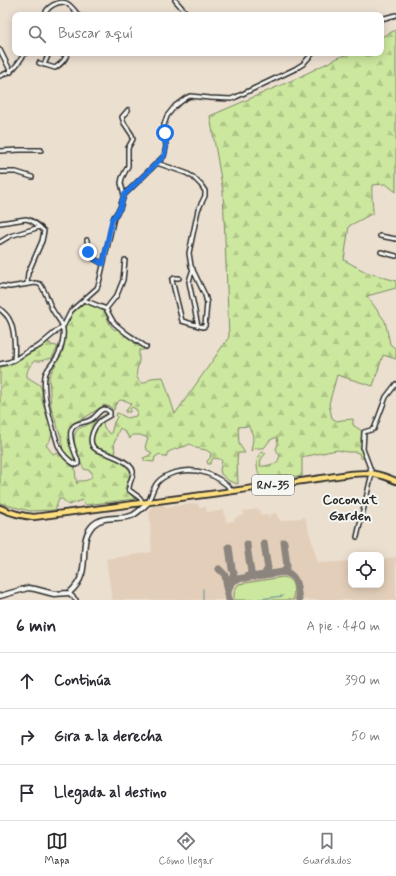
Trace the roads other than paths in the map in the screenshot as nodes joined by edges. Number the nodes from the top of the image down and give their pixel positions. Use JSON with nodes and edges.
{"nodes":[{"id":1,"x":175,"y":0,"type":"edge"},
{"id":2,"x":46,"y":12,"type":"edge"},
{"id":3,"x":75,"y":12,"type":"edge"},
{"id":4,"x":185,"y":12,"type":"edge"},
{"id":5,"x":396,"y":15,"type":"edge"},
{"id":6,"x":384,"y":18,"type":"edge"},
{"id":7,"x":0,"y":50,"type":"edge"},
{"id":8,"x":23,"y":56,"type":"edge"},
{"id":9,"x":47,"y":56,"type":"edge"},
{"id":10,"x":66,"y":56,"type":"edge"},
{"id":11,"x":310,"y":56,"type":"edge"},
{"id":12,"x":39,"y":63,"type":"dead end"},
{"id":13,"x":44,"y":65,"type":"junction"},
{"id":14,"x":11,"y":72,"type":"junction"},
{"id":15,"x":0,"y":76,"type":"edge"},
{"id":16,"x":128,"y":110,"type":"dead end"},
{"id":17,"x":41,"y":150,"type":"dead end"},
{"id":18,"x":0,"y":151,"type":"edge"},
{"id":19,"x":157,"y":163,"type":"junction"},
{"id":20,"x":0,"y":172,"type":"edge"},
{"id":21,"x":32,"y":176,"type":"dead end"},
{"id":22,"x":124,"y":195,"type":"junction"},
{"id":23,"x":0,"y":223,"type":"edge"},
{"id":24,"x":40,"y":227,"type":"junction"},
{"id":25,"x":380,"y":236,"type":"dead end"},
{"id":26,"x":396,"y":239,"type":"edge"},
{"id":27,"x":87,"y":240,"type":"dead end"},
{"id":28,"x":0,"y":242,"type":"edge"},
{"id":29,"x":381,"y":252,"type":"dead end"},
{"id":30,"x":396,"y":256,"type":"edge"},
{"id":31,"x":125,"y":260,"type":"dead end"},
{"id":32,"x":103,"y":264,"type":"junction"},
{"id":33,"x":193,"y":269,"type":"junction"},
{"id":34,"x":179,"y":278,"type":"dead end"},
{"id":35,"x":27,"y":284,"type":"junction"},
{"id":36,"x":0,"y":286,"type":"edge"},
{"id":37,"x":84,"y":300,"type":"junction"},
{"id":38,"x":106,"y":309,"type":"junction"},
{"id":39,"x":0,"y":310,"type":"edge"},
{"id":40,"x":63,"y":326,"type":"junction"},
{"id":41,"x":198,"y":326,"type":"junction"},
{"id":42,"x":146,"y":347,"type":"dead end"},
{"id":43,"x":14,"y":360,"type":"junction"},
{"id":44,"x":0,"y":364,"type":"edge"},
{"id":45,"x":396,"y":384,"type":"edge"},
{"id":46,"x":372,"y":473,"type":"junction"},
{"id":47,"x":396,"y":481,"type":"edge"},
{"id":48,"x":233,"y":491,"type":"junction"},
{"id":49,"x":146,"y":503,"type":"junction"},
{"id":50,"x":0,"y":508,"type":"edge"},
{"id":51,"x":357,"y":537,"type":"dead end"},
{"id":52,"x":69,"y":593,"type":"junction"},
{"id":53,"x":0,"y":596,"type":"edge"},
{"id":54,"x":76,"y":600,"type":"edge"}],
"edges":[{"from":1,"to":4,"type":"street"},
{"from":2,"to":3,"type":"street"},
{"from":5,"to":6,"type":"street"},
{"from":7,"to":14,"type":"street"},
{"from":8,"to":14,"type":"street"},
{"from":9,"to":13,"type":"street"},
{"from":10,"to":13,"type":"street"},
{"from":11,"to":19,"type":"street"},
{"from":12,"to":13,"type":"street"},
{"from":14,"to":15,"type":"street"},
{"from":16,"to":22,"type":"street"},
{"from":17,"to":18,"type":"street"},
{"from":19,"to":22,"type":"street"},
{"from":19,"to":33,"type":"street"},
{"from":20,"to":21,"type":"street"},
{"from":22,"to":32,"type":"street"},
{"from":23,"to":24,"type":"street"},
{"from":24,"to":28,"type":"street"},
{"from":24,"to":35,"type":"street"},
{"from":25,"to":26,"type":"street"},
{"from":27,"to":32,"type":"street"},
{"from":29,"to":30,"type":"street"},
{"from":31,"to":38,"type":"street"},
{"from":32,"to":37,"type":"street"},
{"from":33,"to":41,"type":"street"},
{"from":33,"to":41,"type":"street"},
{"from":34,"to":41,"type":"street"},
{"from":35,"to":36,"type":"street"},
{"from":35,"to":40,"type":"street"},
{"from":37,"to":38,"type":"street"},
{"from":37,"to":40,"type":"street"},
{"from":38,"to":42,"type":"street"},
{"from":39,"to":43,"type":"street"},
{"from":40,"to":43,"type":"street"},
{"from":40,"to":49,"type":"street"},
{"from":43,"to":44,"type":"street"},
{"from":45,"to":46,"type":"street"},
{"from":46,"to":47,"type":"main road","number":"RN-35"},
{"from":46,"to":48,"type":"main road","number":"RN-35"},
{"from":46,"to":51,"type":"street"},
{"from":48,"to":49,"type":"main road","number":"RN-35"},
{"from":48,"to":49,"type":"street"},
{"from":49,"to":50,"type":"main road","number":"RN-35"},
{"from":49,"to":52,"type":"street"},
{"from":52,"to":53,"type":"street"},
{"from":52,"to":54,"type":"street"}]}
